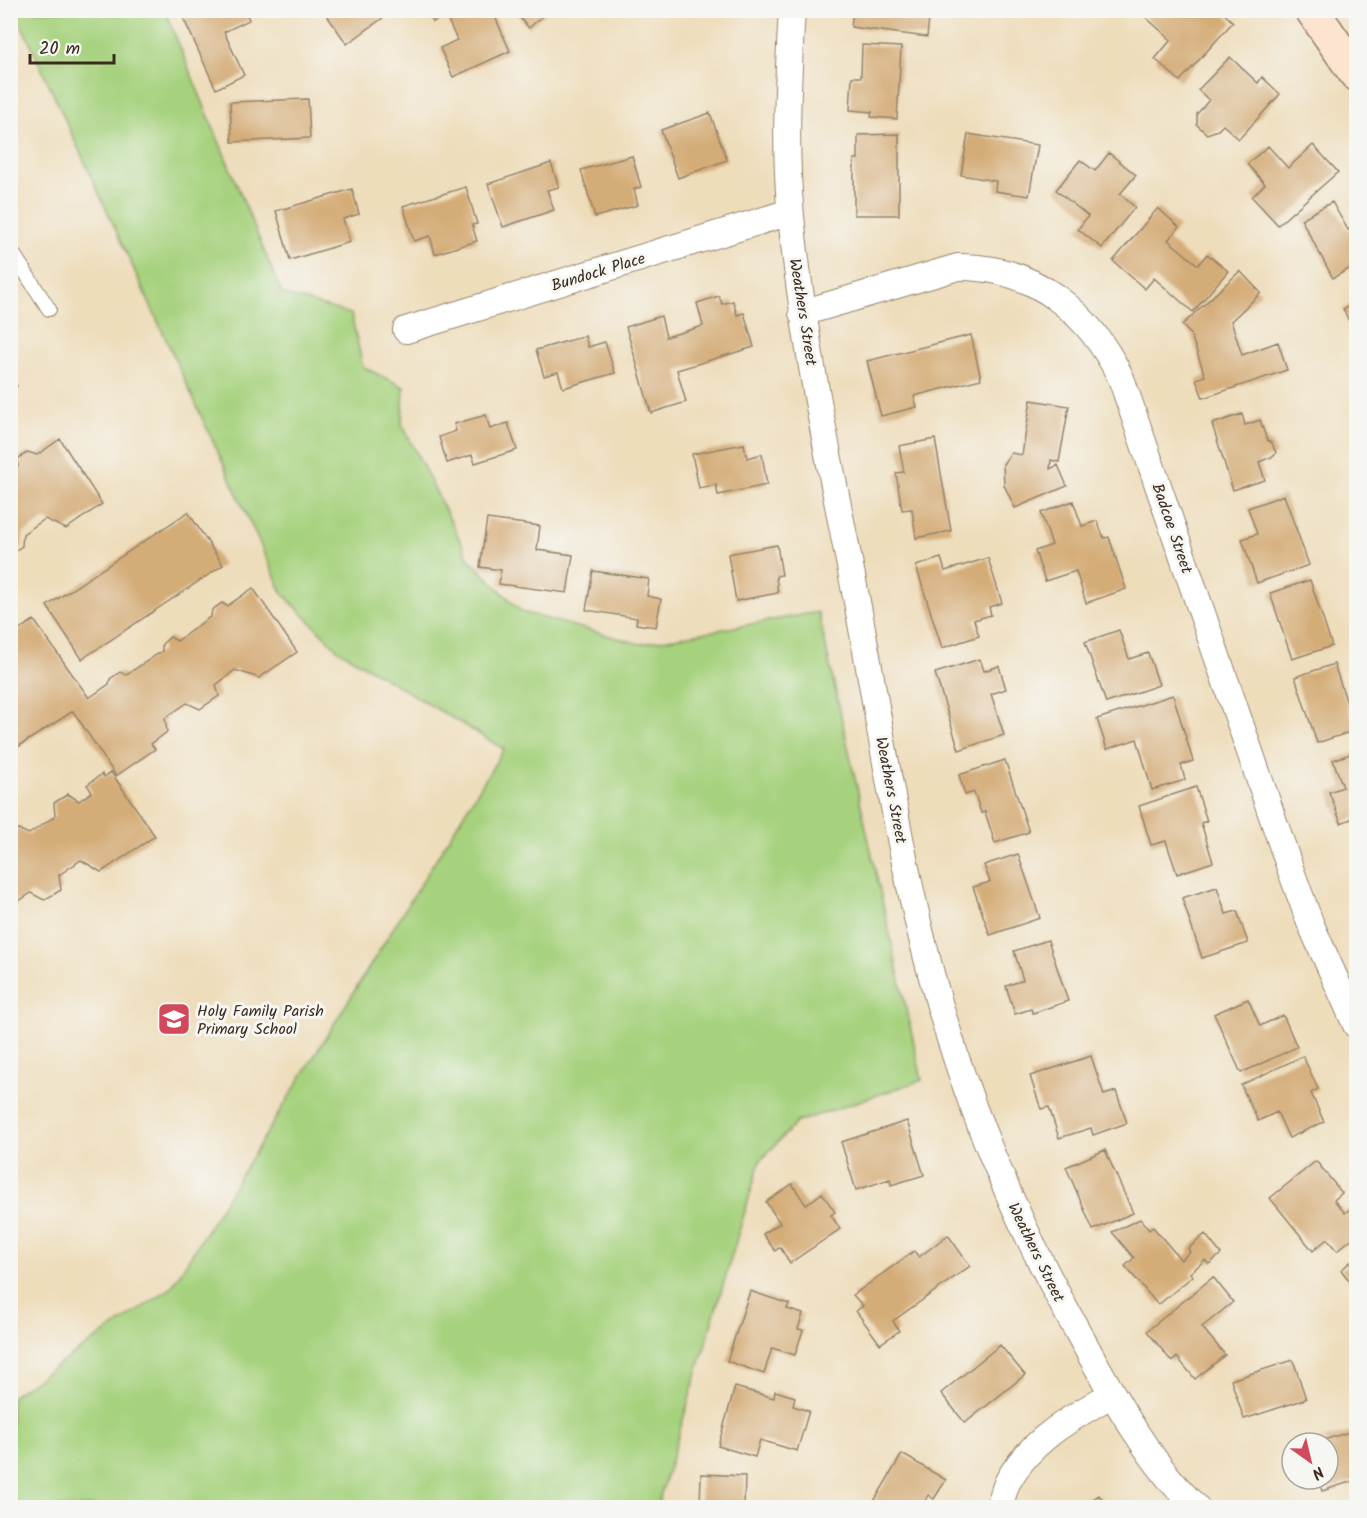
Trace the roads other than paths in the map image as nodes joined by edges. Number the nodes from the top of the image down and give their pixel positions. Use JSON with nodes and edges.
{"nodes":[{"id":1,"x":792,"y":10,"type":"edge"},
{"id":2,"x":1312,"y":10,"type":"edge"},
{"id":3,"x":1356,"y":74,"type":"edge"},
{"id":4,"x":790,"y":212,"type":"junction"},
{"id":5,"x":10,"y":249,"type":"edge"},
{"id":6,"x":49,"y":309,"type":"dead end"},
{"id":7,"x":802,"y":313,"type":"junction"},
{"id":8,"x":406,"y":330,"type":"dead end"},
{"id":9,"x":1356,"y":1025,"type":"edge"},
{"id":10,"x":1112,"y":1394,"type":"junction"},
{"id":11,"x":999,"y":1508,"type":"edge"},
{"id":12,"x":1197,"y":1508,"type":"edge"}],
"edges":[{"from":1,"to":4,"type":"street","name":"Weathers Street"},
{"from":2,"to":3,"type":"street"},
{"from":4,"to":7,"type":"street","name":"Weathers Street"},
{"from":4,"to":8,"type":"street","name":"Bundock Place"},
{"from":5,"to":6,"type":"lane"},
{"from":7,"to":9,"type":"street","name":"Badcoe Street"},
{"from":7,"to":10,"type":"street","name":"Weathers Street"},
{"from":10,"to":11,"type":"street"},
{"from":10,"to":12,"type":"street","name":"Weathers Street"}]}
